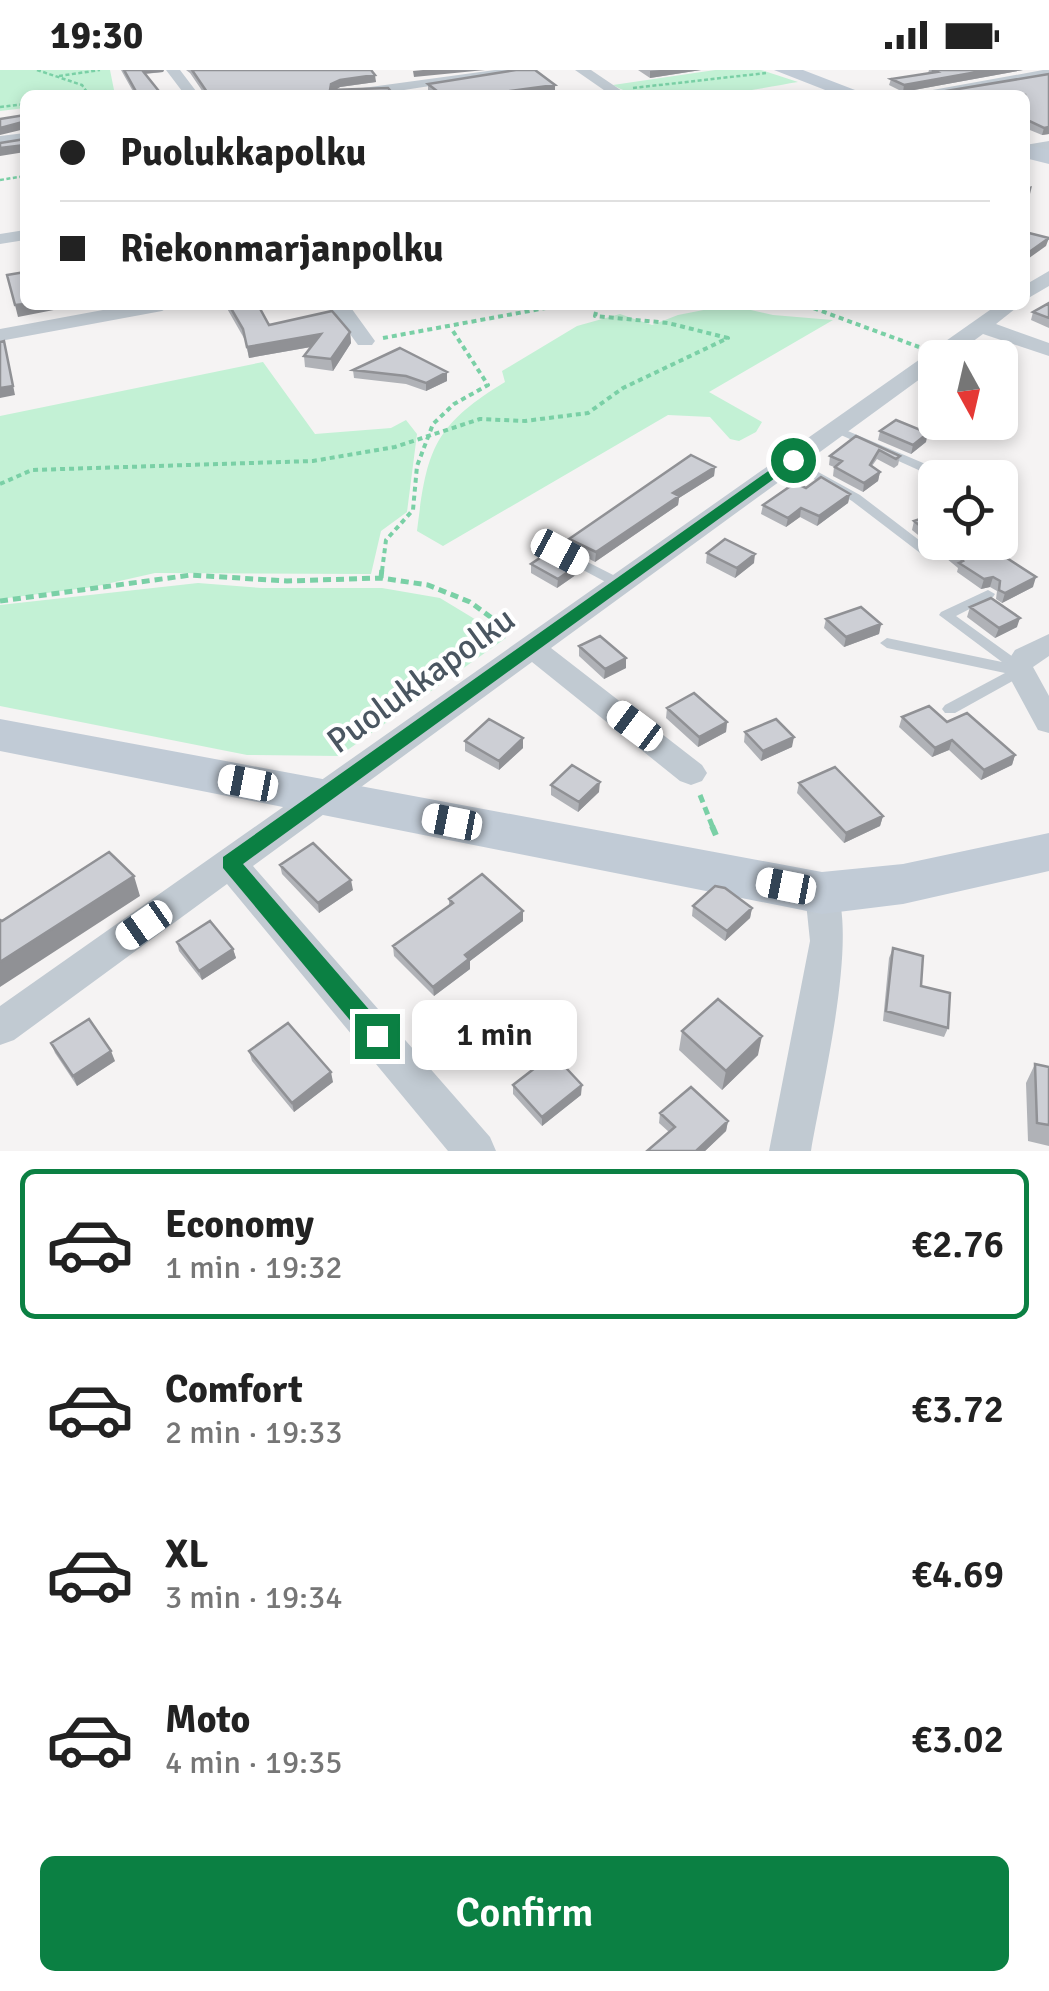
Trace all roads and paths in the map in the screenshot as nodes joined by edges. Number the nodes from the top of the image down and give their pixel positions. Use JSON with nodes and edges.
{"nodes":[{"id":1,"x":37,"y":70,"type":"edge"},
{"id":2,"x":100,"y":70,"type":"edge"},
{"id":3,"x":173,"y":70,"type":"edge"},
{"id":4,"x":525,"y":70,"type":"edge"},
{"id":5,"x":582,"y":70,"type":"edge"},
{"id":6,"x":789,"y":72,"type":"edge"},
{"id":7,"x":1049,"y":73,"type":"edge"},
{"id":8,"x":58,"y":76,"type":"junction"},
{"id":9,"x":86,"y":90,"type":"edge"},
{"id":10,"x":188,"y":90,"type":"edge"},
{"id":11,"x":378,"y":90,"type":"edge"},
{"id":12,"x":613,"y":90,"type":"edge"},
{"id":13,"x":635,"y":90,"type":"edge"},
{"id":14,"x":838,"y":90,"type":"edge"},
{"id":15,"x":943,"y":90,"type":"edge"},
{"id":16,"x":135,"y":310,"type":"edge"},
{"id":17,"x":343,"y":310,"type":"edge"},
{"id":18,"x":538,"y":310,"type":"edge"},
{"id":19,"x":596,"y":310,"type":"edge"},
{"id":20,"x":819,"y":310,"type":"edge"},
{"id":21,"x":1003,"y":310,"type":"edge"},
{"id":22,"x":981,"y":326,"type":"junction"},
{"id":23,"x":450,"y":328,"type":"junction"},
{"id":24,"x":0,"y":335,"type":"edge"},
{"id":25,"x":961,"y":340,"type":"edge"},
{"id":26,"x":365,"y":341,"type":"joint"},
{"id":27,"x":918,"y":349,"type":"edge"},
{"id":28,"x":1049,"y":350,"type":"edge"},
{"id":29,"x":918,"y":371,"type":"edge"},
{"id":30,"x":836,"y":429,"type":"junction"},
{"id":31,"x":427,"y":438,"type":"junction"},
{"id":32,"x":791,"y":461,"type":"junction"},
{"id":33,"x":918,"y":465,"type":"edge"},
{"id":34,"x":0,"y":484,"type":"edge"},
{"id":35,"x":918,"y":545,"type":"edge"},
{"id":36,"x":560,"y":552,"type":"edge"},
{"id":37,"x":381,"y":578,"type":"junction"},
{"id":38,"x":620,"y":584,"type":"junction"},
{"id":39,"x":988,"y":594,"type":"edge"},
{"id":40,"x":0,"y":602,"type":"edge"},
{"id":41,"x":887,"y":643,"type":"dead end"},
{"id":42,"x":1049,"y":643,"type":"edge"},
{"id":43,"x":531,"y":648,"type":"junction"},
{"id":44,"x":1019,"y":669,"type":"junction"},
{"id":45,"x":950,"y":709,"type":"dead end"},
{"id":46,"x":1049,"y":722,"type":"edge"},
{"id":47,"x":0,"y":735,"type":"edge"},
{"id":48,"x":691,"y":774,"type":"joint"},
{"id":49,"x":322,"y":797,"type":"junction"},
{"id":50,"x":1049,"y":852,"type":"edge"},
{"id":51,"x":724,"y":857,"type":"dead end"},
{"id":52,"x":230,"y":863,"type":"junction"},
{"id":53,"x":822,"y":893,"type":"junction"},
{"id":54,"x":0,"y":1028,"type":"edge"},
{"id":55,"x":475,"y":1151,"type":"edge"},
{"id":56,"x":790,"y":1151,"type":"edge"}],
"edges":[{"from":1,"to":8,"type":"path"},
{"from":2,"to":8,"type":"path"},
{"from":3,"to":10,"type":"street"},
{"from":4,"to":11,"type":"street"},
{"from":5,"to":12,"type":"street"},
{"from":6,"to":13,"type":"path"},
{"from":6,"to":14,"type":"street"},
{"from":7,"to":15,"type":"street"},
{"from":8,"to":9,"type":"path"},
{"from":16,"to":24,"type":"street"},
{"from":17,"to":26,"type":"street"},
{"from":18,"to":23,"type":"path"},
{"from":19,"to":31,"type":"path"},
{"from":20,"to":27,"type":"path"},
{"from":21,"to":22,"type":"street","name":"Puolukkapolku"},
{"from":22,"to":25,"type":"street","name":"Puolukkapolku"},
{"from":22,"to":28,"type":"street"},
{"from":23,"to":26,"type":"path"},
{"from":23,"to":31,"type":"path"},
{"from":29,"to":30,"type":"street","name":"Puolukkapolku"},
{"from":30,"to":32,"type":"street","name":"Puolukkapolku"},
{"from":30,"to":33,"type":"lane"},
{"from":31,"to":34,"type":"path"},
{"from":31,"to":37,"type":"path"},
{"from":32,"to":35,"type":"lane"},
{"from":32,"to":38,"type":"street","name":"Puolukkapolku"},
{"from":36,"to":38,"type":"lane"},
{"from":37,"to":40,"type":"path"},
{"from":37,"to":43,"type":"path"},
{"from":38,"to":43,"type":"street","name":"Puolukkapolku"},
{"from":39,"to":44,"type":"lane"},
{"from":41,"to":44,"type":"lane"},
{"from":42,"to":44,"type":"street"},
{"from":43,"to":48,"type":"street"},
{"from":43,"to":49,"type":"street","name":"Puolukkapolku"},
{"from":44,"to":45,"type":"lane"},
{"from":44,"to":46,"type":"street"},
{"from":47,"to":49,"type":"street"},
{"from":48,"to":51,"type":"path"},
{"from":49,"to":52,"type":"street","name":"Puolukkapolku"},
{"from":49,"to":53,"type":"street"},
{"from":50,"to":53,"type":"street"},
{"from":52,"to":54,"type":"street","name":"Puolukkapolku"},
{"from":52,"to":55,"type":"street"},
{"from":53,"to":56,"type":"street"}]}
